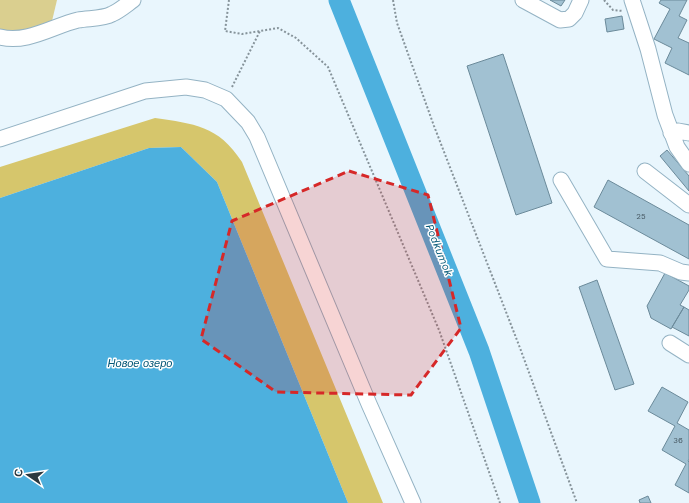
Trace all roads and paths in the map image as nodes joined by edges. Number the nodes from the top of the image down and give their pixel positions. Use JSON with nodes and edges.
{"nodes":[{"id":1,"x":133,"y":0,"type":"edge"},
{"id":2,"x":229,"y":0,"type":"edge"},
{"id":3,"x":393,"y":0,"type":"edge"},
{"id":4,"x":523,"y":0,"type":"edge"},
{"id":5,"x":581,"y":0,"type":"edge"},
{"id":6,"x":604,"y":0,"type":"edge"},
{"id":7,"x":637,"y":3,"type":"edge"},
{"id":8,"x":617,"y":11,"type":"dead end"},
{"id":9,"x":260,"y":31,"type":"junction"},
{"id":10,"x":0,"y":37,"type":"edge"},
{"id":11,"x":226,"y":99,"type":"junction"},
{"id":12,"x":671,"y":133,"type":"junction"},
{"id":13,"x":689,"y":133,"type":"edge"},
{"id":14,"x":0,"y":139,"type":"edge"},
{"id":15,"x":689,"y":164,"type":"edge"},
{"id":16,"x":645,"y":171,"type":"dead end"},
{"id":17,"x":561,"y":180,"type":"dead end"},
{"id":18,"x":689,"y":205,"type":"edge"},
{"id":19,"x":689,"y":273,"type":"edge"},
{"id":20,"x":670,"y":343,"type":"dead end"},
{"id":21,"x":689,"y":355,"type":"edge"},
{"id":22,"x":413,"y":503,"type":"edge"},
{"id":23,"x":500,"y":503,"type":"edge"},
{"id":24,"x":577,"y":503,"type":"edge"}],
"edges":[{"from":1,"to":10,"type":"street"},
{"from":2,"to":9,"type":"path"},
{"from":3,"to":24,"type":"path"},
{"from":4,"to":5,"type":"street"},
{"from":6,"to":8,"type":"path"},
{"from":7,"to":12,"type":"street"},
{"from":9,"to":11,"type":"path"},
{"from":9,"to":23,"type":"path"},
{"from":11,"to":14,"type":"street"},
{"from":11,"to":22,"type":"street"},
{"from":12,"to":13,"type":"street"},
{"from":12,"to":15,"type":"street"},
{"from":16,"to":18,"type":"street"},
{"from":17,"to":19,"type":"street"},
{"from":20,"to":21,"type":"street"}]}
